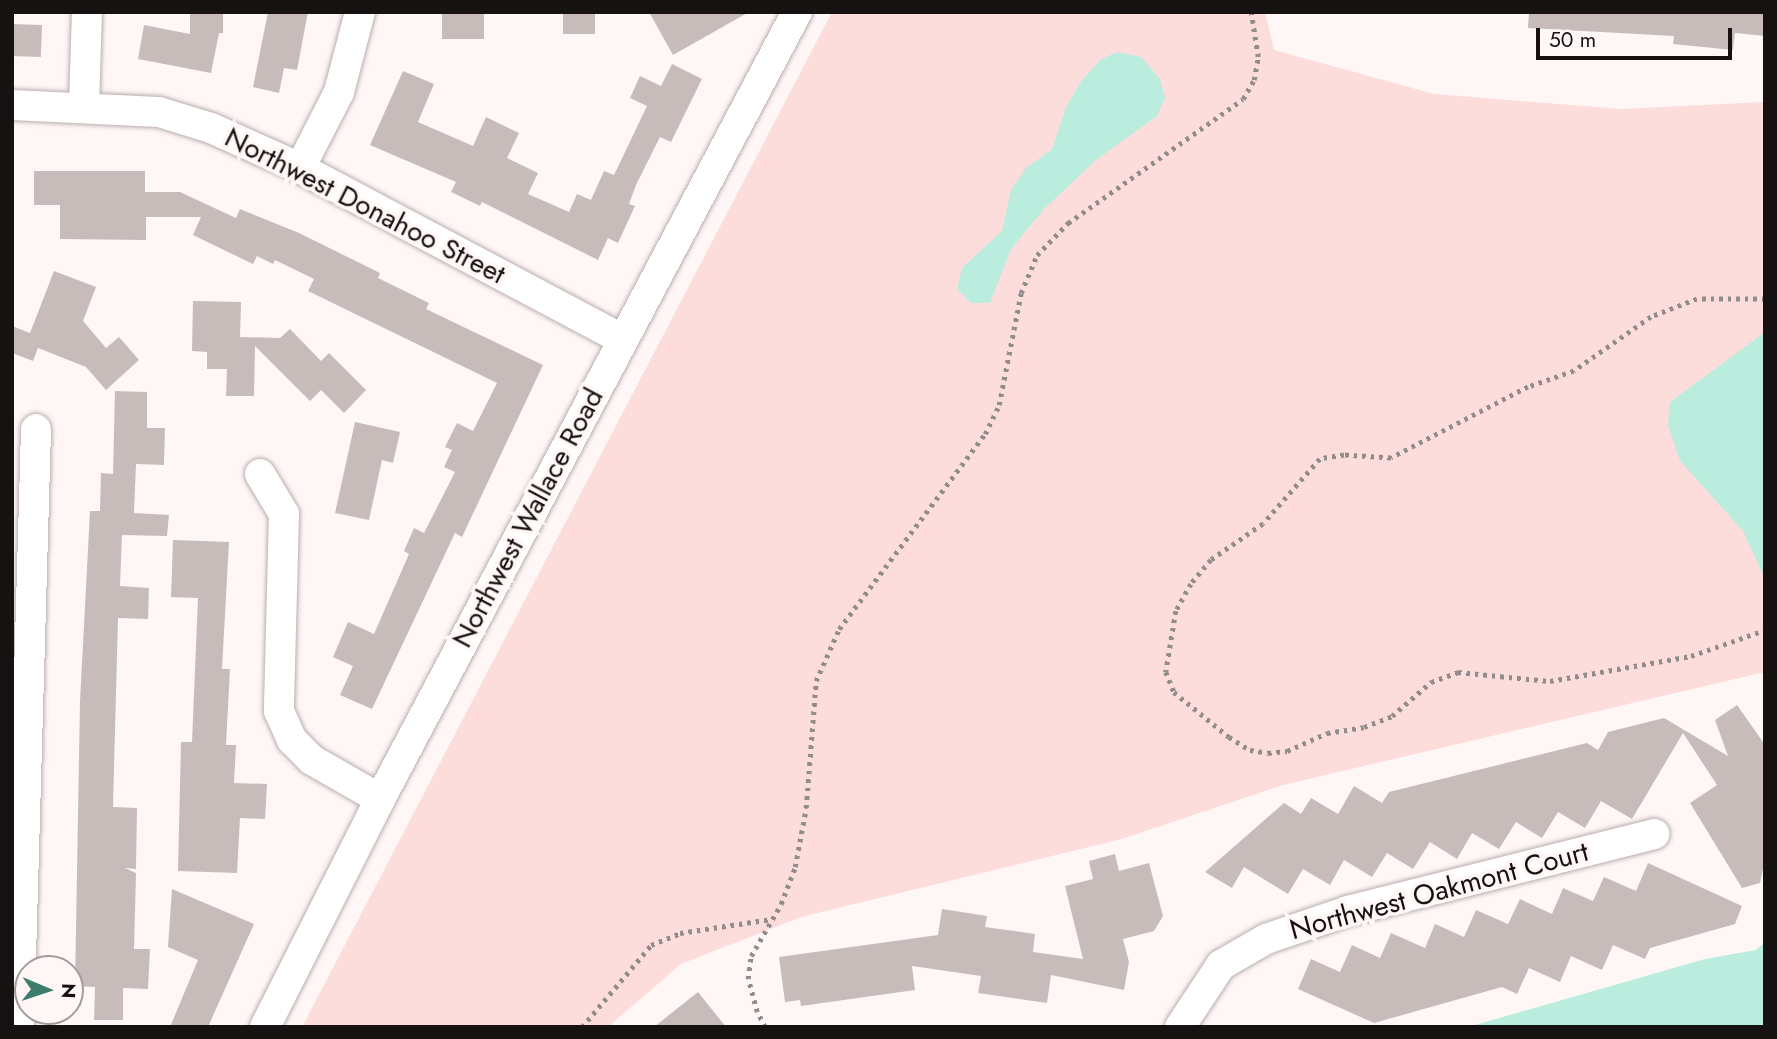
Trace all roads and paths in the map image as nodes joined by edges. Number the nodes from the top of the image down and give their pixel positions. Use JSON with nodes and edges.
{"nodes":[{"id":1,"x":87,"y":12,"type":"edge"},
{"id":2,"x":360,"y":12,"type":"edge"},
{"id":3,"x":797,"y":12,"type":"edge"},
{"id":4,"x":1251,"y":12,"type":"edge"},
{"id":5,"x":12,"y":105,"type":"edge"},
{"id":6,"x":84,"y":106,"type":"junction"},
{"id":7,"x":300,"y":168,"type":"junction"},
{"id":8,"x":1765,"y":299,"type":"edge"},
{"id":9,"x":622,"y":340,"type":"junction"},
{"id":10,"x":36,"y":429,"type":"dead end"},
{"id":11,"x":260,"y":474,"type":"dead end"},
{"id":12,"x":1765,"y":629,"type":"edge"},
{"id":13,"x":19,"y":728,"type":"edge"},
{"id":14,"x":380,"y":799,"type":"junction"},
{"id":15,"x":1654,"y":834,"type":"dead end"},
{"id":16,"x":773,"y":919,"type":"junction"},
{"id":17,"x":19,"y":1027,"type":"edge"},
{"id":18,"x":265,"y":1027,"type":"edge"},
{"id":19,"x":582,"y":1027,"type":"edge"},
{"id":20,"x":765,"y":1027,"type":"edge"},
{"id":21,"x":1180,"y":1027,"type":"edge"}],
"edges":[{"from":1,"to":6,"type":"street"},
{"from":2,"to":7,"type":"street"},
{"from":3,"to":9,"type":"street","name":"Northwest Wallace Road"},
{"from":4,"to":16,"type":"path"},
{"from":5,"to":6,"type":"street","name":"Northwest Donahoo Street"},
{"from":6,"to":7,"type":"street","name":"Northwest Donahoo Street"},
{"from":7,"to":9,"type":"street","name":"Northwest Donahoo Street"},
{"from":8,"to":12,"type":"path"},
{"from":9,"to":14,"type":"street","name":"Northwest Wallace Road"},
{"from":10,"to":13,"type":"street"},
{"from":11,"to":14,"type":"street"},
{"from":13,"to":17,"type":"street"},
{"from":14,"to":18,"type":"street","name":"Northwest Wallace Road"},
{"from":15,"to":21,"type":"street","name":"Northwest Oakmont Court"},
{"from":16,"to":19,"type":"path"},
{"from":16,"to":20,"type":"path"}]}
